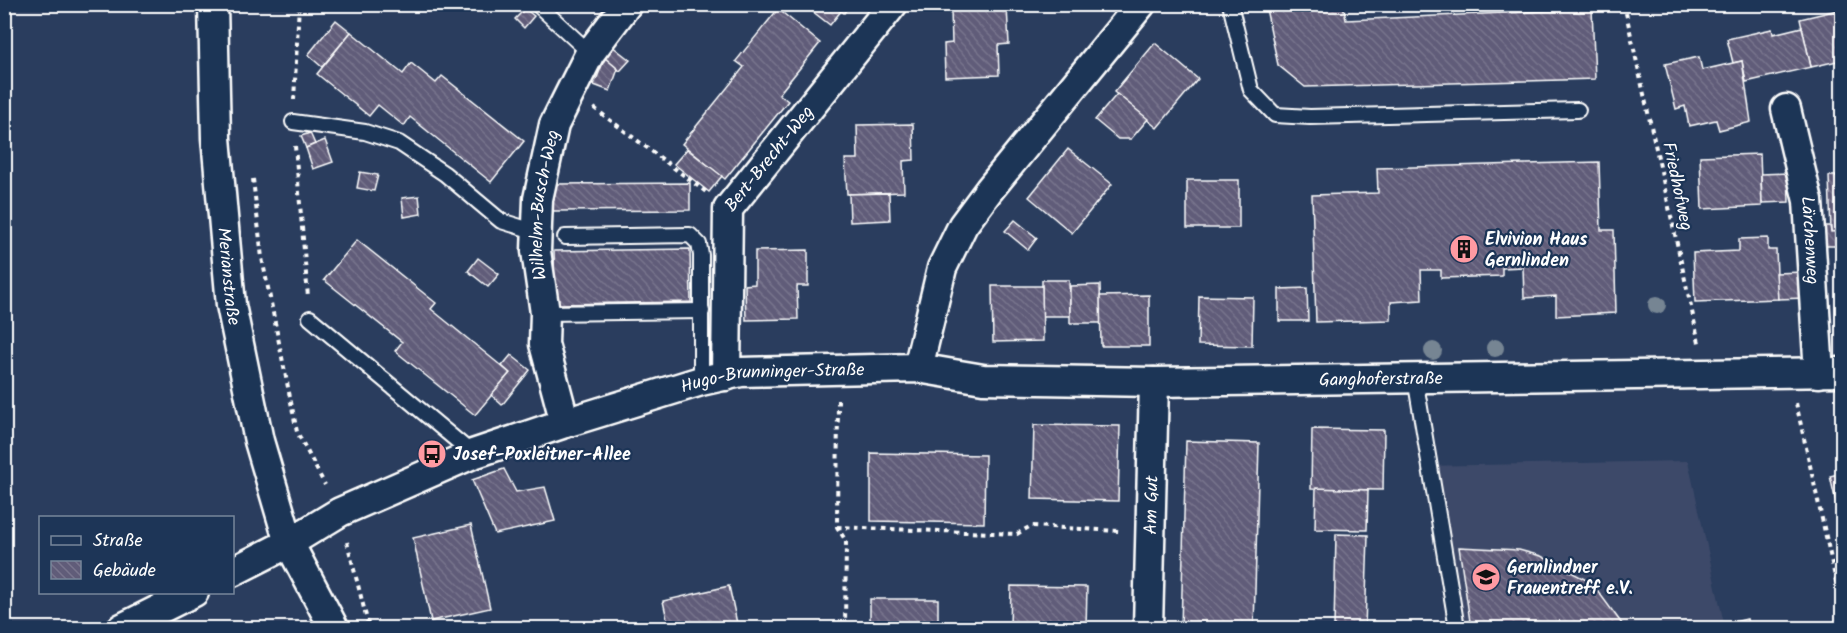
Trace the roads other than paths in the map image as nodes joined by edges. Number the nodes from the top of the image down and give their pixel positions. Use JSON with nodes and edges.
{"nodes":[{"id":1,"x":213,"y":4,"type":"edge"},
{"id":2,"x":537,"y":4,"type":"edge"},
{"id":3,"x":627,"y":4,"type":"edge"},
{"id":4,"x":894,"y":4,"type":"edge"},
{"id":5,"x":1141,"y":4,"type":"edge"},
{"id":6,"x":1230,"y":4,"type":"edge"},
{"id":7,"x":590,"y":53,"type":"junction"},
{"id":8,"x":1786,"y":109,"type":"dead end"},
{"id":9,"x":1578,"y":110,"type":"dead end"},
{"id":10,"x":293,"y":122,"type":"road end"},
{"id":11,"x":537,"y":232,"type":"junction"},
{"id":12,"x":565,"y":237,"type":"dead end"},
{"id":13,"x":702,"y":311,"type":"junction"},
{"id":14,"x":545,"y":314,"type":"junction"},
{"id":15,"x":310,"y":318,"type":"road end"},
{"id":16,"x":918,"y":368,"type":"junction"},
{"id":17,"x":1818,"y":372,"type":"edge"},
{"id":18,"x":713,"y":378,"type":"junction"},
{"id":19,"x":1415,"y":378,"type":"junction"},
{"id":20,"x":1154,"y":382,"type":"junction"},
{"id":21,"x":565,"y":423,"type":"junction"},
{"id":22,"x":473,"y":454,"type":"junction"},
{"id":23,"x":289,"y":543,"type":"junction"},
{"id":24,"x":234,"y":571,"type":"edge"},
{"id":25,"x":190,"y":594,"type":"edge"},
{"id":26,"x":122,"y":628,"type":"edge"},
{"id":27,"x":334,"y":628,"type":"edge"},
{"id":28,"x":1148,"y":628,"type":"edge"},
{"id":29,"x":1457,"y":628,"type":"edge"}],
"edges":[{"from":1,"to":23,"type":"street","name":"Merianstraße"},
{"from":2,"to":7,"type":"lane"},
{"from":3,"to":7,"type":"street","name":"Wilhelm-Busch-Weg"},
{"from":4,"to":18,"type":"street","name":"Bert-Brecht-Weg"},
{"from":5,"to":16,"type":"street"},
{"from":6,"to":9,"type":"lane"},
{"from":7,"to":11,"type":"street","name":"Wilhelm-Busch-Weg"},
{"from":8,"to":17,"type":"street","name":"Lärchenweg"},
{"from":10,"to":11,"type":"lane"},
{"from":11,"to":14,"type":"street","name":"Wilhelm-Busch-Weg"},
{"from":12,"to":13,"type":"lane"},
{"from":13,"to":14,"type":"lane"},
{"from":13,"to":18,"type":"lane"},
{"from":14,"to":21,"type":"street","name":"Wilhelm-Busch-Weg"},
{"from":15,"to":22,"type":"lane"},
{"from":16,"to":18,"type":"street","name":"Hugo-Brunninger-Straße"},
{"from":16,"to":20,"type":"street","name":"Ganghoferstraße"},
{"from":17,"to":19,"type":"street","name":"Ganghoferstraße"},
{"from":18,"to":21,"type":"street","name":"Hugo-Brunninger-Straße"},
{"from":19,"to":20,"type":"street","name":"Ganghoferstraße"},
{"from":19,"to":29,"type":"lane"},
{"from":20,"to":28,"type":"street","name":"Am Gut"},
{"from":21,"to":22,"type":"street","name":"Hugo-Brunninger-Straße"},
{"from":22,"to":23,"type":"street","name":"Hugo-Brunninger-Straße"},
{"from":23,"to":24,"type":"street","name":"Hugo-Brunninger-Straße"},
{"from":23,"to":27,"type":"street"},
{"from":25,"to":26,"type":"street"}]}
